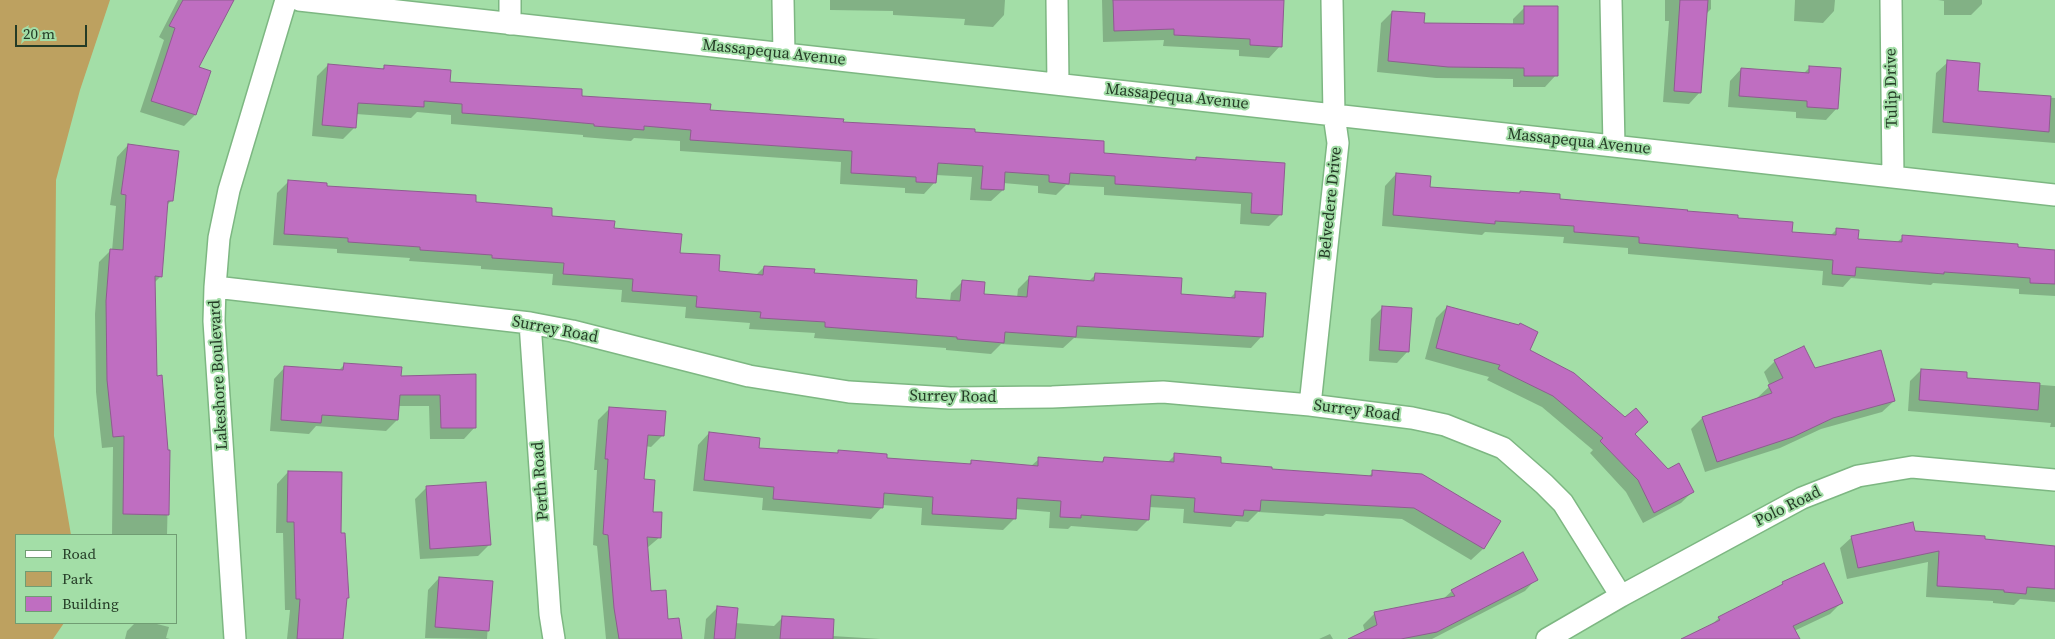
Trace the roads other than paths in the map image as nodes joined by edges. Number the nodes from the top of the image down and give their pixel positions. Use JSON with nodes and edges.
{"nodes":[{"id":1,"x":286,"y":0,"type":"edge"},
{"id":2,"x":299,"y":0,"type":"edge"},
{"id":3,"x":510,"y":0,"type":"edge"},
{"id":4,"x":784,"y":0,"type":"edge"},
{"id":5,"x":1057,"y":0,"type":"edge"},
{"id":6,"x":1332,"y":0,"type":"edge"},
{"id":7,"x":1611,"y":0,"type":"edge"},
{"id":8,"x":1891,"y":0,"type":"edge"},
{"id":9,"x":510,"y":24,"type":"junction"},
{"id":10,"x":784,"y":54,"type":"junction"},
{"id":11,"x":1058,"y":84,"type":"junction"},
{"id":12,"x":1334,"y":115,"type":"junction"},
{"id":13,"x":1614,"y":146,"type":"junction"},
{"id":14,"x":1893,"y":177,"type":"junction"},
{"id":15,"x":2055,"y":195,"type":"edge"},
{"id":16,"x":215,"y":287,"type":"junction"},
{"id":17,"x":530,"y":324,"type":"junction"},
{"id":18,"x":1310,"y":405,"type":"junction"},
{"id":19,"x":2055,"y":480,"type":"edge"},
{"id":20,"x":1621,"y":596,"type":"junction"},
{"id":21,"x":235,"y":639,"type":"edge"},
{"id":22,"x":554,"y":639,"type":"edge"},
{"id":23,"x":1547,"y":639,"type":"edge"}],
"edges":[{"from":1,"to":16,"type":"street","name":"Lakeshore Boulevard"},
{"from":2,"to":9,"type":"street","name":"Massapequa Avenue"},
{"from":3,"to":9,"type":"street"},
{"from":4,"to":10,"type":"street"},
{"from":5,"to":11,"type":"street"},
{"from":6,"to":12,"type":"street","name":"Belvedere Drive"},
{"from":7,"to":13,"type":"street"},
{"from":8,"to":14,"type":"street","name":"Tulip Drive"},
{"from":9,"to":10,"type":"street","name":"Massapequa Avenue"},
{"from":10,"to":11,"type":"street","name":"Massapequa Avenue"},
{"from":11,"to":12,"type":"street","name":"Massapequa Avenue"},
{"from":12,"to":13,"type":"street","name":"Massapequa Avenue"},
{"from":12,"to":18,"type":"street","name":"Belvedere Drive"},
{"from":13,"to":14,"type":"street","name":"Massapequa Avenue"},
{"from":14,"to":15,"type":"street","name":"Massapequa Avenue"},
{"from":16,"to":17,"type":"street","name":"Surrey Road"},
{"from":16,"to":21,"type":"street","name":"Lakeshore Boulevard"},
{"from":17,"to":18,"type":"street","name":"Surrey Road"},
{"from":17,"to":22,"type":"street","name":"Perth Road"},
{"from":18,"to":20,"type":"street","name":"Surrey Road"},
{"from":19,"to":20,"type":"street","name":"Polo Road"},
{"from":20,"to":23,"type":"street","name":"Polo Road"}]}
